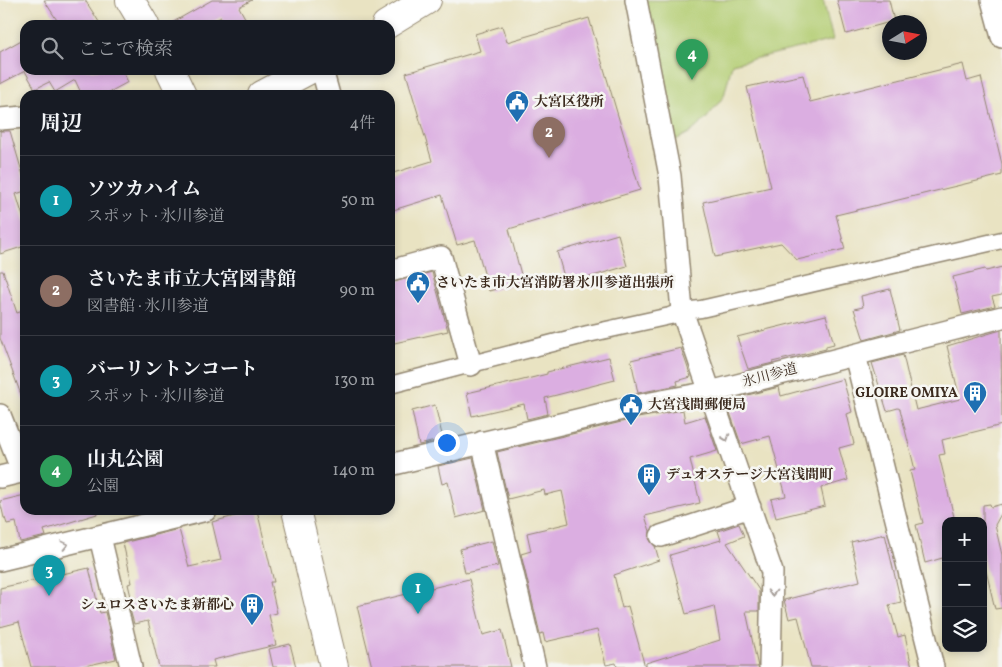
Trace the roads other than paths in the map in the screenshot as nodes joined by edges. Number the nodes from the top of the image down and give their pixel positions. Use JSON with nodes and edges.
{"nodes":[{"id":1,"x":130,"y":0,"type":"edge"},
{"id":2,"x":427,"y":0,"type":"edge"},
{"id":3,"x":636,"y":0,"type":"edge"},
{"id":4,"x":992,"y":0,"type":"edge"},
{"id":5,"x":142,"y":20,"type":"edge"},
{"id":6,"x":394,"y":20,"type":"edge"},
{"id":7,"x":1002,"y":37,"type":"edge"},
{"id":8,"x":172,"y":75,"type":"edge"},
{"id":9,"x":300,"y":75,"type":"edge"},
{"id":10,"x":323,"y":75,"type":"edge"},
{"id":11,"x":180,"y":90,"type":"edge"},
{"id":12,"x":272,"y":90,"type":"edge"},
{"id":13,"x":328,"y":90,"type":"edge"},
{"id":14,"x":20,"y":118,"type":"edge"},
{"id":15,"x":0,"y":120,"type":"edge"},
{"id":16,"x":1002,"y":240,"type":"edge"},
{"id":17,"x":395,"y":270,"type":"edge"},
{"id":18,"x":682,"y":311,"type":"junction"},
{"id":19,"x":1002,"y":317,"type":"edge"},
{"id":20,"x":855,"y":354,"type":"junction"},
{"id":21,"x":471,"y":365,"type":"junction"},
{"id":22,"x":395,"y":384,"type":"edge"},
{"id":23,"x":710,"y":392,"type":"junction"},
{"id":24,"x":0,"y":414,"type":"edge"},
{"id":25,"x":482,"y":442,"type":"junction"},
{"id":26,"x":20,"y":462,"type":"edge"},
{"id":27,"x":395,"y":464,"type":"edge"},
{"id":28,"x":20,"y":472,"type":"edge"},
{"id":29,"x":0,"y":477,"type":"edge"},
{"id":30,"x":750,"y":507,"type":"junction"},
{"id":31,"x":186,"y":515,"type":"edge"},
{"id":32,"x":297,"y":515,"type":"edge"},
{"id":33,"x":661,"y":536,"type":"dead end"},
{"id":34,"x":100,"y":537,"type":"junction"},
{"id":35,"x":0,"y":560,"type":"edge"},
{"id":36,"x":131,"y":667,"type":"edge"},
{"id":37,"x":334,"y":667,"type":"edge"},
{"id":38,"x":535,"y":667,"type":"edge"},
{"id":39,"x":770,"y":667,"type":"edge"},
{"id":40,"x":933,"y":667,"type":"edge"}],
"edges":[{"from":1,"to":5,"type":"street"},
{"from":2,"to":6,"type":"street"},
{"from":3,"to":18,"type":"street"},
{"from":4,"to":7,"type":"street"},
{"from":8,"to":11,"type":"street"},
{"from":9,"to":12,"type":"street"},
{"from":10,"to":13,"type":"street"},
{"from":14,"to":15,"type":"street"},
{"from":16,"to":18,"type":"street"},
{"from":17,"to":21,"type":"street"},
{"from":18,"to":21,"type":"street"},
{"from":18,"to":23,"type":"street"},
{"from":19,"to":20,"type":"street","name":"氷川参道"},
{"from":20,"to":23,"type":"street","name":"氷川参道"},
{"from":20,"to":40,"type":"street"},
{"from":21,"to":22,"type":"street"},
{"from":23,"to":25,"type":"street","name":"氷川参道"},
{"from":23,"to":30,"type":"street","one_way":true},
{"from":24,"to":26,"type":"street"},
{"from":25,"to":27,"type":"street","name":"氷川参道"},
{"from":25,"to":38,"type":"street"},
{"from":28,"to":29,"type":"street"},
{"from":30,"to":33,"type":"street"},
{"from":30,"to":39,"type":"street","one_way":true},
{"from":31,"to":34,"type":"street"},
{"from":32,"to":37,"type":"street"},
{"from":35,"to":34,"type":"street","one_way":true},
{"from":34,"to":36,"type":"street"}]}
